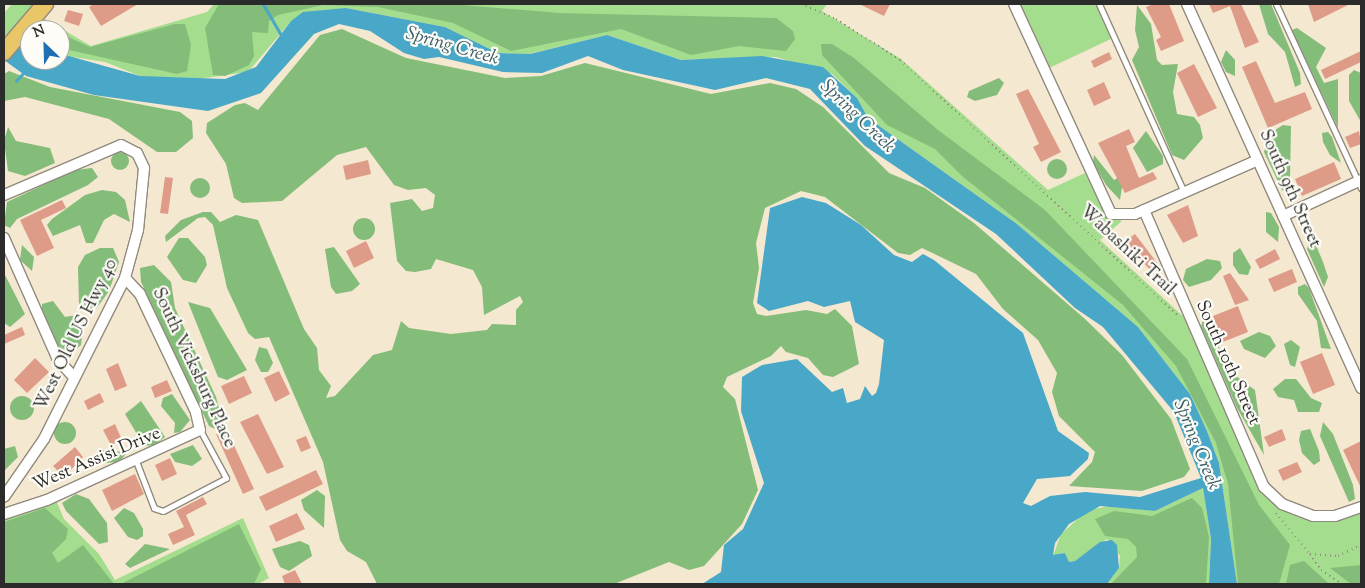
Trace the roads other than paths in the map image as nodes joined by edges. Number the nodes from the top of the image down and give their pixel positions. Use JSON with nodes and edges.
{"nodes":[{"id":1,"x":1014,"y":4,"type":"edge"},
{"id":2,"x":1099,"y":4,"type":"edge"},
{"id":3,"x":1187,"y":4,"type":"edge"},
{"id":4,"x":1276,"y":4,"type":"edge"},
{"id":5,"x":44,"y":6,"type":"edge"},
{"id":6,"x":4,"y":52,"type":"edge"},
{"id":7,"x":1258,"y":160,"type":"junction"},
{"id":8,"x":1360,"y":184,"type":"edge"},
{"id":9,"x":1184,"y":192,"type":"junction"},
{"id":10,"x":4,"y":195,"type":"edge"},
{"id":11,"x":1144,"y":210,"type":"junction"},
{"id":12,"x":1283,"y":216,"type":"junction"},
{"id":13,"x":4,"y":238,"type":"edge"},
{"id":14,"x":125,"y":278,"type":"junction"},
{"id":15,"x":74,"y":377,"type":"junction"},
{"id":16,"x":1361,"y":388,"type":"edge"},
{"id":17,"x":200,"y":430,"type":"junction"},
{"id":18,"x":136,"y":461,"type":"junction"},
{"id":19,"x":4,"y":497,"type":"edge"},
{"id":20,"x":1361,"y":507,"type":"edge"},
{"id":21,"x":4,"y":514,"type":"edge"}],
"edges":[{"from":1,"to":11,"type":"street"},
{"from":2,"to":9,"type":"lane"},
{"from":3,"to":7,"type":"street","name":"South 9th Street"},
{"from":4,"to":8,"type":"lane"},
{"from":5,"to":6,"type":"main road"},
{"from":7,"to":9,"type":"street"},
{"from":7,"to":12,"type":"street","name":"South 9th Street"},
{"from":8,"to":12,"type":"street"},
{"from":9,"to":11,"type":"street"},
{"from":10,"to":14,"type":"street","name":"West Old US Hwy 40"},
{"from":11,"to":20,"type":"street","name":"South 10th Street"},
{"from":12,"to":16,"type":"street","name":"South 9th Street"},
{"from":13,"to":15,"type":"street"},
{"from":14,"to":15,"type":"street","name":"West Old US Hwy 40"},
{"from":14,"to":17,"type":"street","name":"South Vicksburg Place"},
{"from":15,"to":19,"type":"street","name":"West Old US Hwy 40"},
{"from":17,"to":18,"type":"street","name":"West Assisi Drive"},
{"from":17,"to":18,"type":"lane","name":"South Vicksburg Place"},
{"from":18,"to":21,"type":"street","name":"West Assisi Drive"}]}
